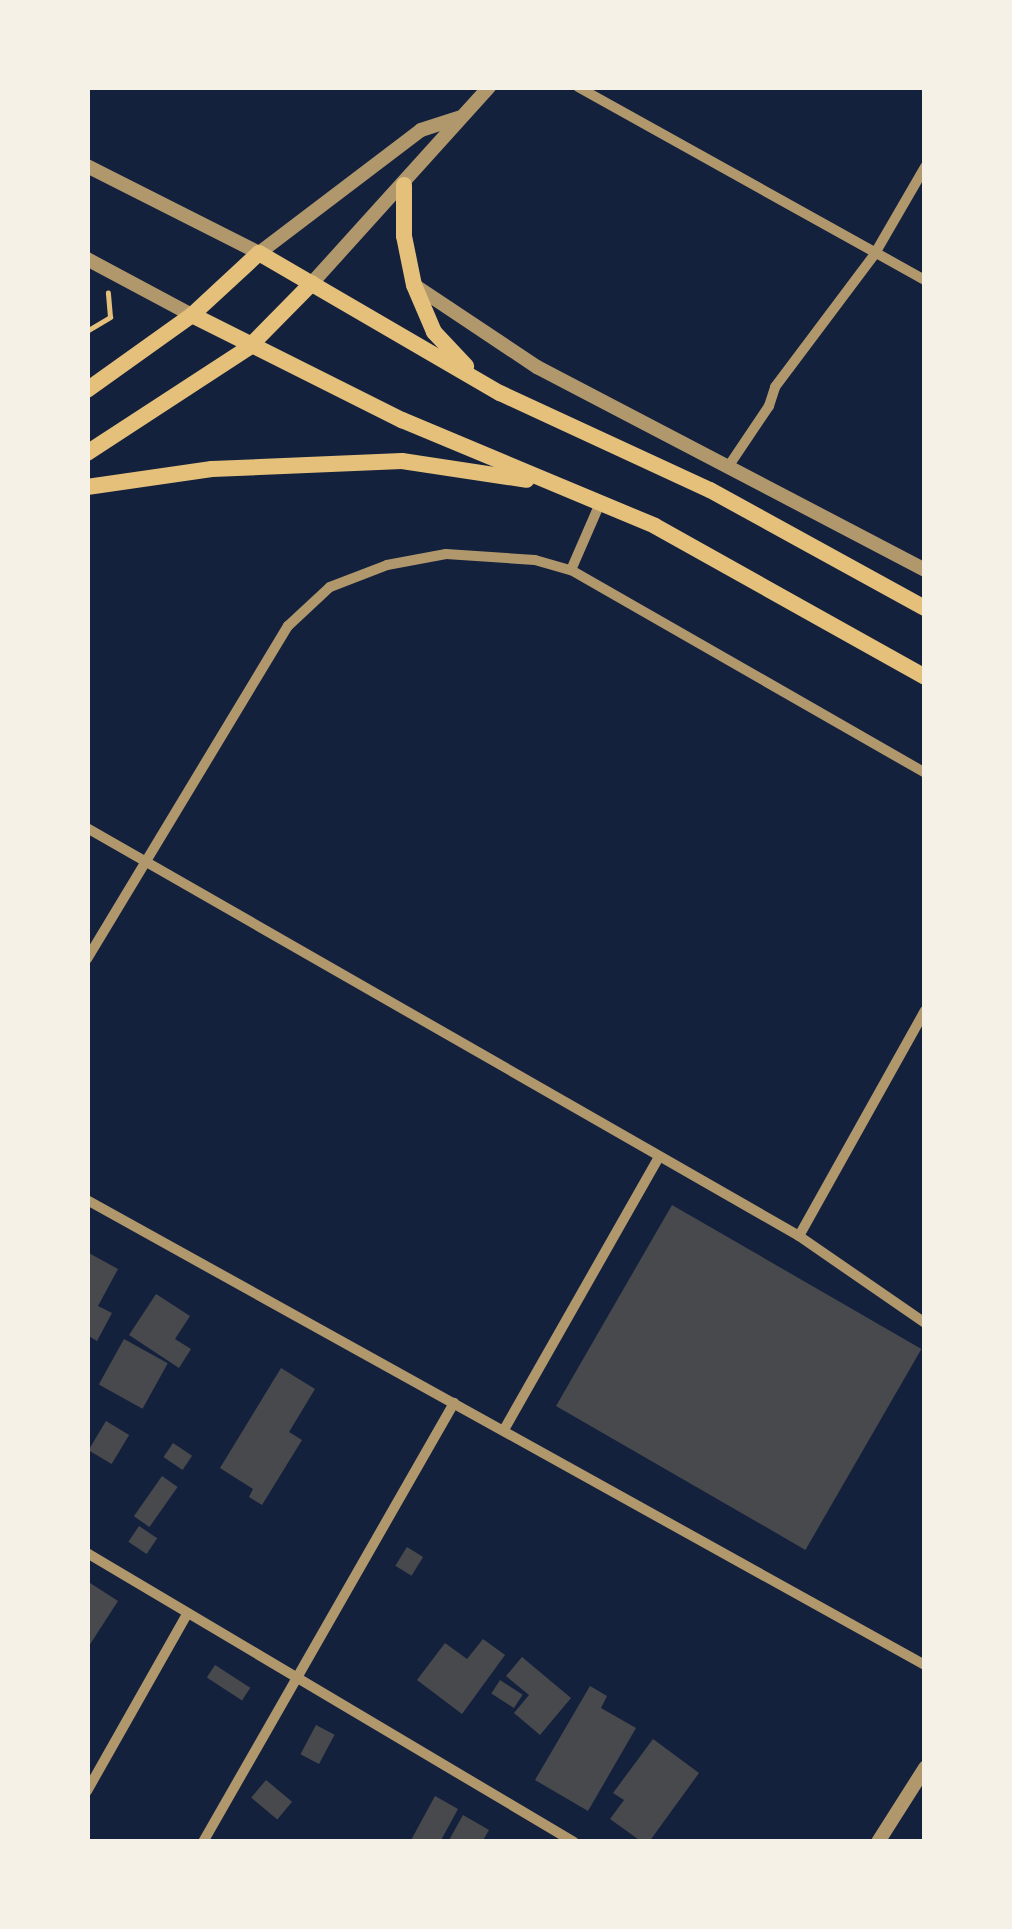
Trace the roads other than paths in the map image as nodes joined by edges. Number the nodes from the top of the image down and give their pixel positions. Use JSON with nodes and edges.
{"nodes":[{"id":1,"x":489,"y":87,"type":"edge"},
{"id":2,"x":578,"y":87,"type":"edge"},
{"id":3,"x":459,"y":118,"type":"junction"},
{"id":4,"x":87,"y":166,"type":"edge"},
{"id":5,"x":925,"y":167,"type":"edge"},
{"id":6,"x":404,"y":185,"type":"junction"},
{"id":7,"x":259,"y":254,"type":"junction"},
{"id":8,"x":874,"y":255,"type":"junction"},
{"id":9,"x":87,"y":259,"type":"edge"},
{"id":10,"x":925,"y":280,"type":"edge"},
{"id":11,"x":312,"y":283,"type":"junction"},
{"id":12,"x":413,"y":285,"type":"junction"},
{"id":13,"x":192,"y":315,"type":"junction"},
{"id":14,"x":248,"y":348,"type":"junction"},
{"id":15,"x":87,"y":390,"type":"edge"},
{"id":16,"x":500,"y":393,"type":"junction"},
{"id":17,"x":87,"y":453,"type":"edge"},
{"id":18,"x":730,"y":464,"type":"junction"},
{"id":19,"x":87,"y":487,"type":"edge"},
{"id":20,"x":566,"y":488,"type":"junction"},
{"id":21,"x":601,"y":501,"type":"junction"},
{"id":22,"x":572,"y":570,"type":"junction"},
{"id":23,"x":925,"y":570,"type":"edge"},
{"id":24,"x":925,"y":608,"type":"edge"},
{"id":25,"x":925,"y":677,"type":"edge"},
{"id":26,"x":925,"y":773,"type":"edge"},
{"id":27,"x":87,"y":828,"type":"edge"},
{"id":28,"x":144,"y":861,"type":"junction"},
{"id":29,"x":87,"y":959,"type":"edge"},
{"id":30,"x":925,"y":1011,"type":"edge"},
{"id":31,"x":658,"y":1157,"type":"junction"},
{"id":32,"x":87,"y":1200,"type":"edge"},
{"id":33,"x":799,"y":1236,"type":"junction"},
{"id":34,"x":925,"y":1323,"type":"edge"},
{"id":35,"x":454,"y":1403,"type":"junction"},
{"id":36,"x":505,"y":1428,"type":"junction"},
{"id":37,"x":87,"y":1553,"type":"edge"},
{"id":38,"x":187,"y":1614,"type":"junction"},
{"id":39,"x":925,"y":1665,"type":"edge"},
{"id":40,"x":298,"y":1679,"type":"junction"},
{"id":41,"x":925,"y":1768,"type":"edge"},
{"id":42,"x":87,"y":1791,"type":"edge"},
{"id":43,"x":202,"y":1842,"type":"edge"},
{"id":44,"x":574,"y":1842,"type":"edge"},
{"id":45,"x":878,"y":1842,"type":"edge"}],
"edges":[{"from":1,"to":3,"type":"street"},
{"from":2,"to":8,"type":"street"},
{"from":3,"to":6,"type":"street"},
{"from":3,"to":7,"type":"street"},
{"from":4,"to":7,"type":"street"},
{"from":5,"to":8,"type":"street"},
{"from":6,"to":11,"type":"street"},
{"from":6,"to":12,"type":"main road"},
{"from":7,"to":11,"type":"main road"},
{"from":7,"to":13,"type":"main road"},
{"from":8,"to":10,"type":"street"},
{"from":8,"to":18,"type":"street"},
{"from":9,"to":13,"type":"street"},
{"from":11,"to":14,"type":"main road"},
{"from":11,"to":16,"type":"main road"},
{"from":12,"to":16,"type":"main road"},
{"from":12,"to":18,"type":"street"},
{"from":13,"to":14,"type":"main road"},
{"from":13,"to":15,"type":"main road"},
{"from":14,"to":17,"type":"main road"},
{"from":14,"to":20,"type":"main road"},
{"from":16,"to":24,"type":"main road"},
{"from":18,"to":23,"type":"street"},
{"from":19,"to":20,"type":"main road"},
{"from":20,"to":21,"type":"main road"},
{"from":21,"to":22,"type":"street"},
{"from":21,"to":25,"type":"main road"},
{"from":22,"to":26,"type":"street"},
{"from":22,"to":28,"type":"street"},
{"from":27,"to":28,"type":"street"},
{"from":28,"to":29,"type":"street"},
{"from":28,"to":31,"type":"street"},
{"from":30,"to":33,"type":"street"},
{"from":31,"to":33,"type":"street"},
{"from":31,"to":36,"type":"street"},
{"from":32,"to":35,"type":"street"},
{"from":33,"to":34,"type":"street"},
{"from":35,"to":36,"type":"street"},
{"from":35,"to":40,"type":"street"},
{"from":36,"to":39,"type":"street"},
{"from":37,"to":38,"type":"street"},
{"from":38,"to":40,"type":"street"},
{"from":38,"to":42,"type":"street"},
{"from":40,"to":43,"type":"street"},
{"from":40,"to":44,"type":"street"},
{"from":41,"to":45,"type":"street"}]}
